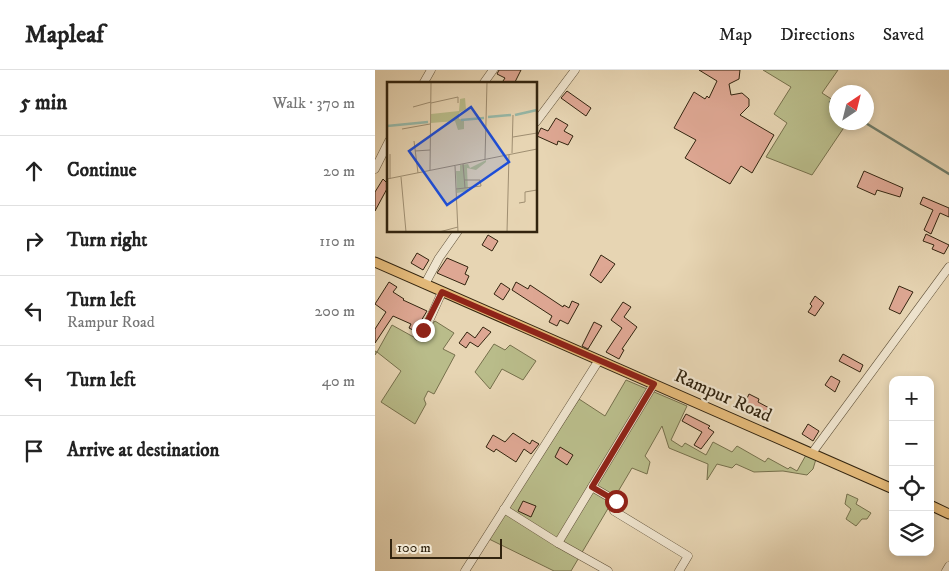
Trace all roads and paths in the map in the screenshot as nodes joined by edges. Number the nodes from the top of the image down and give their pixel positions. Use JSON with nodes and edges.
{"nodes":[{"id":1,"x":431,"y":70,"type":"edge"},
{"id":2,"x":493,"y":70,"type":"edge"},
{"id":3,"x":575,"y":70,"type":"edge"},
{"id":4,"x":424,"y":82,"type":"edge"},
{"id":5,"x":484,"y":82,"type":"edge"},
{"id":6,"x":537,"y":121,"type":"edge"},
{"id":7,"x":387,"y":145,"type":"edge"},
{"id":8,"x":375,"y":170,"type":"edge"},
{"id":9,"x":457,"y":232,"type":"edge"},
{"id":10,"x":375,"y":262,"type":"edge"},
{"id":11,"x":949,"y":267,"type":"edge"},
{"id":12,"x":425,"y":284,"type":"junction"},
{"id":13,"x":442,"y":292,"type":"junction"},
{"id":14,"x":418,"y":336,"type":"dead end"},
{"id":15,"x":599,"y":360,"type":"junction"},
{"id":16,"x":654,"y":384,"type":"junction"},
{"id":17,"x":812,"y":452,"type":"junction"},
{"id":18,"x":592,"y":487,"type":"junction"},
{"id":19,"x":889,"y":487,"type":"edge"},
{"id":20,"x":934,"y":507,"type":"edge"},
{"id":21,"x":504,"y":510,"type":"junction"},
{"id":22,"x":949,"y":514,"type":"edge"},
{"id":23,"x":558,"y":543,"type":"junction"},
{"id":24,"x":949,"y":566,"type":"edge"},
{"id":25,"x":465,"y":571,"type":"edge"},
{"id":26,"x":608,"y":571,"type":"edge"},
{"id":27,"x":679,"y":571,"type":"edge"},
{"id":28,"x":946,"y":571,"type":"edge"}],
"edges":[{"from":1,"to":4,"type":"street"},
{"from":2,"to":5,"type":"street"},
{"from":3,"to":6,"type":"street"},
{"from":7,"to":8,"type":"street"},
{"from":9,"to":12,"type":"street"},
{"from":10,"to":12,"type":"main road","name":"Rampur Road"},
{"from":11,"to":17,"type":"street"},
{"from":12,"to":13,"type":"main road","name":"Rampur Road"},
{"from":13,"to":14,"type":"street"},
{"from":13,"to":15,"type":"main road","name":"Rampur Road"},
{"from":15,"to":16,"type":"main road","name":"Rampur Road"},
{"from":15,"to":21,"type":"street"},
{"from":16,"to":17,"type":"main road","name":"Rampur Road"},
{"from":16,"to":18,"type":"street"},
{"from":17,"to":19,"type":"main road","name":"Rampur Road"},
{"from":18,"to":23,"type":"street"},
{"from":18,"to":27,"type":"street"},
{"from":20,"to":22,"type":"main road"},
{"from":21,"to":23,"type":"street"},
{"from":21,"to":25,"type":"street"},
{"from":23,"to":26,"type":"street"},
{"from":24,"to":28,"type":"street"}]}
